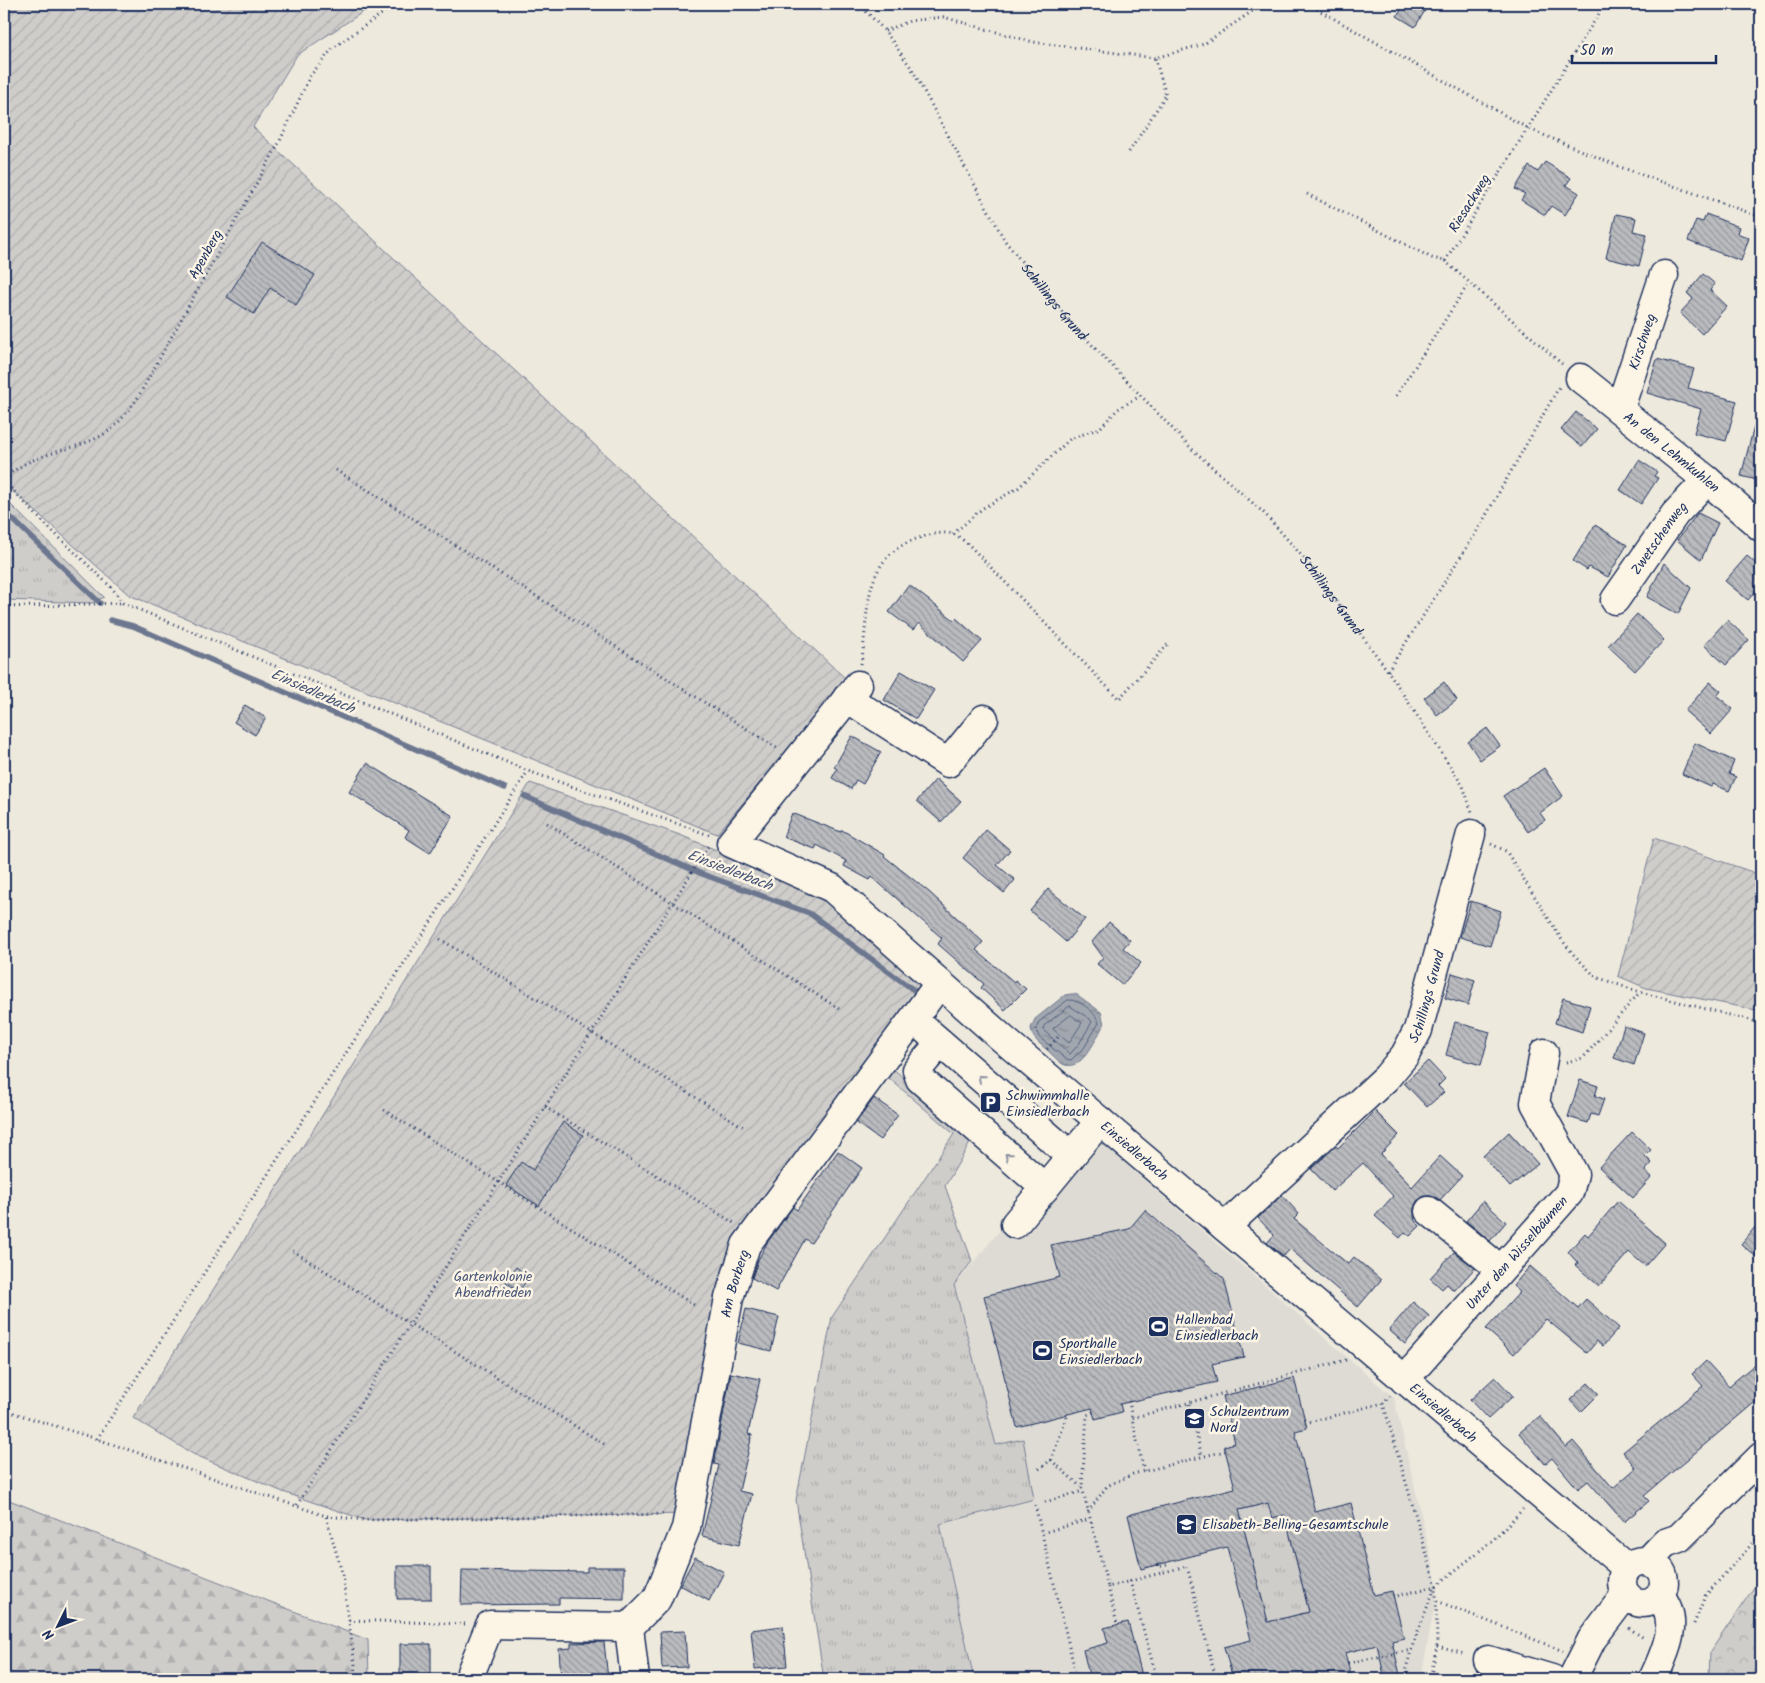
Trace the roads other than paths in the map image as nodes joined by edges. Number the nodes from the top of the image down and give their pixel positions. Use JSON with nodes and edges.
{"nodes":[{"id":1,"x":1664,"y":275,"type":"dead end"},
{"id":2,"x":1570,"y":382,"type":"road end"},
{"id":3,"x":1620,"y":408,"type":"junction"},
{"id":4,"x":1707,"y":480,"type":"junction"},
{"id":5,"x":1761,"y":527,"type":"edge"},
{"id":6,"x":1615,"y":600,"type":"dead end"},
{"id":7,"x":984,"y":719,"type":"dead end"},
{"id":8,"x":1471,"y":834,"type":"road end"},
{"id":9,"x":939,"y":984,"type":"junction"},
{"id":10,"x":912,"y":1019,"type":"junction"},
{"id":11,"x":940,"y":1043,"type":"junction"},
{"id":12,"x":1543,"y":1060,"type":"road end"},
{"id":13,"x":1100,"y":1121,"type":"junction"},
{"id":14,"x":1071,"y":1156,"type":"junction"},
{"id":15,"x":1044,"y":1188,"type":"junction"},
{"id":16,"x":1429,"y":1211,"type":"dead end"},
{"id":17,"x":1015,"y":1224,"type":"dead end"},
{"id":18,"x":1225,"y":1227,"type":"junction"},
{"id":19,"x":1500,"y":1269,"type":"junction"},
{"id":20,"x":1404,"y":1380,"type":"junction"},
{"id":21,"x":1761,"y":1457,"type":"edge"},
{"id":22,"x":1643,"y":1582,"type":"junction"},
{"id":23,"x":629,"y":1627,"type":"junction"},
{"id":24,"x":1488,"y":1660,"type":"road end"},
{"id":25,"x":471,"y":1679,"type":"edge"},
{"id":26,"x":636,"y":1679,"type":"edge"},
{"id":27,"x":1552,"y":1679,"type":"edge"},
{"id":28,"x":1572,"y":1679,"type":"edge"},
{"id":29,"x":1592,"y":1679,"type":"edge"},
{"id":30,"x":1653,"y":1679,"type":"edge"}],
"edges":[{"from":1,"to":3,"type":"street","name":"Kirschweg"},
{"from":2,"to":3,"type":"street","name":"An den Lehmkuhlen"},
{"from":3,"to":4,"type":"street","name":"An den Lehmkuhlen"},
{"from":4,"to":5,"type":"street","name":"An den Lehmkuhlen"},
{"from":4,"to":6,"type":"street","name":"Zwetschenweg"},
{"from":7,"to":9,"type":"street","name":"Einsiedlerbach"},
{"from":8,"to":18,"type":"street","name":"Schillings Grund"},
{"from":9,"to":10,"type":"street","name":"Am Borberg"},
{"from":9,"to":13,"type":"street","name":"Einsiedlerbach"},
{"from":10,"to":11,"type":"street"},
{"from":10,"to":23,"type":"street","name":"Am Borberg"},
{"from":14,"to":11,"type":"street","one_way":true},
{"from":15,"to":11,"type":"street","one_way":true},
{"from":12,"to":19,"type":"street","name":"Unter den Wisselbäumen"},
{"from":13,"to":14,"type":"street"},
{"from":13,"to":18,"type":"street","name":"Einsiedlerbach"},
{"from":14,"to":15,"type":"street"},
{"from":15,"to":17,"type":"street"},
{"from":16,"to":19,"type":"street"},
{"from":18,"to":20,"type":"street","name":"Einsiedlerbach"},
{"from":19,"to":20,"type":"street","name":"Unter den Wisselbäumen"},
{"from":20,"to":22,"type":"street","name":"Einsiedlerbach"},
{"from":21,"to":22,"type":"street"},
{"from":22,"to":28,"type":"street"},
{"from":22,"to":29,"type":"street"},
{"from":22,"to":30,"type":"street"},
{"from":23,"to":25,"type":"street"},
{"from":23,"to":26,"type":"street"},
{"from":24,"to":27,"type":"street"}]}
